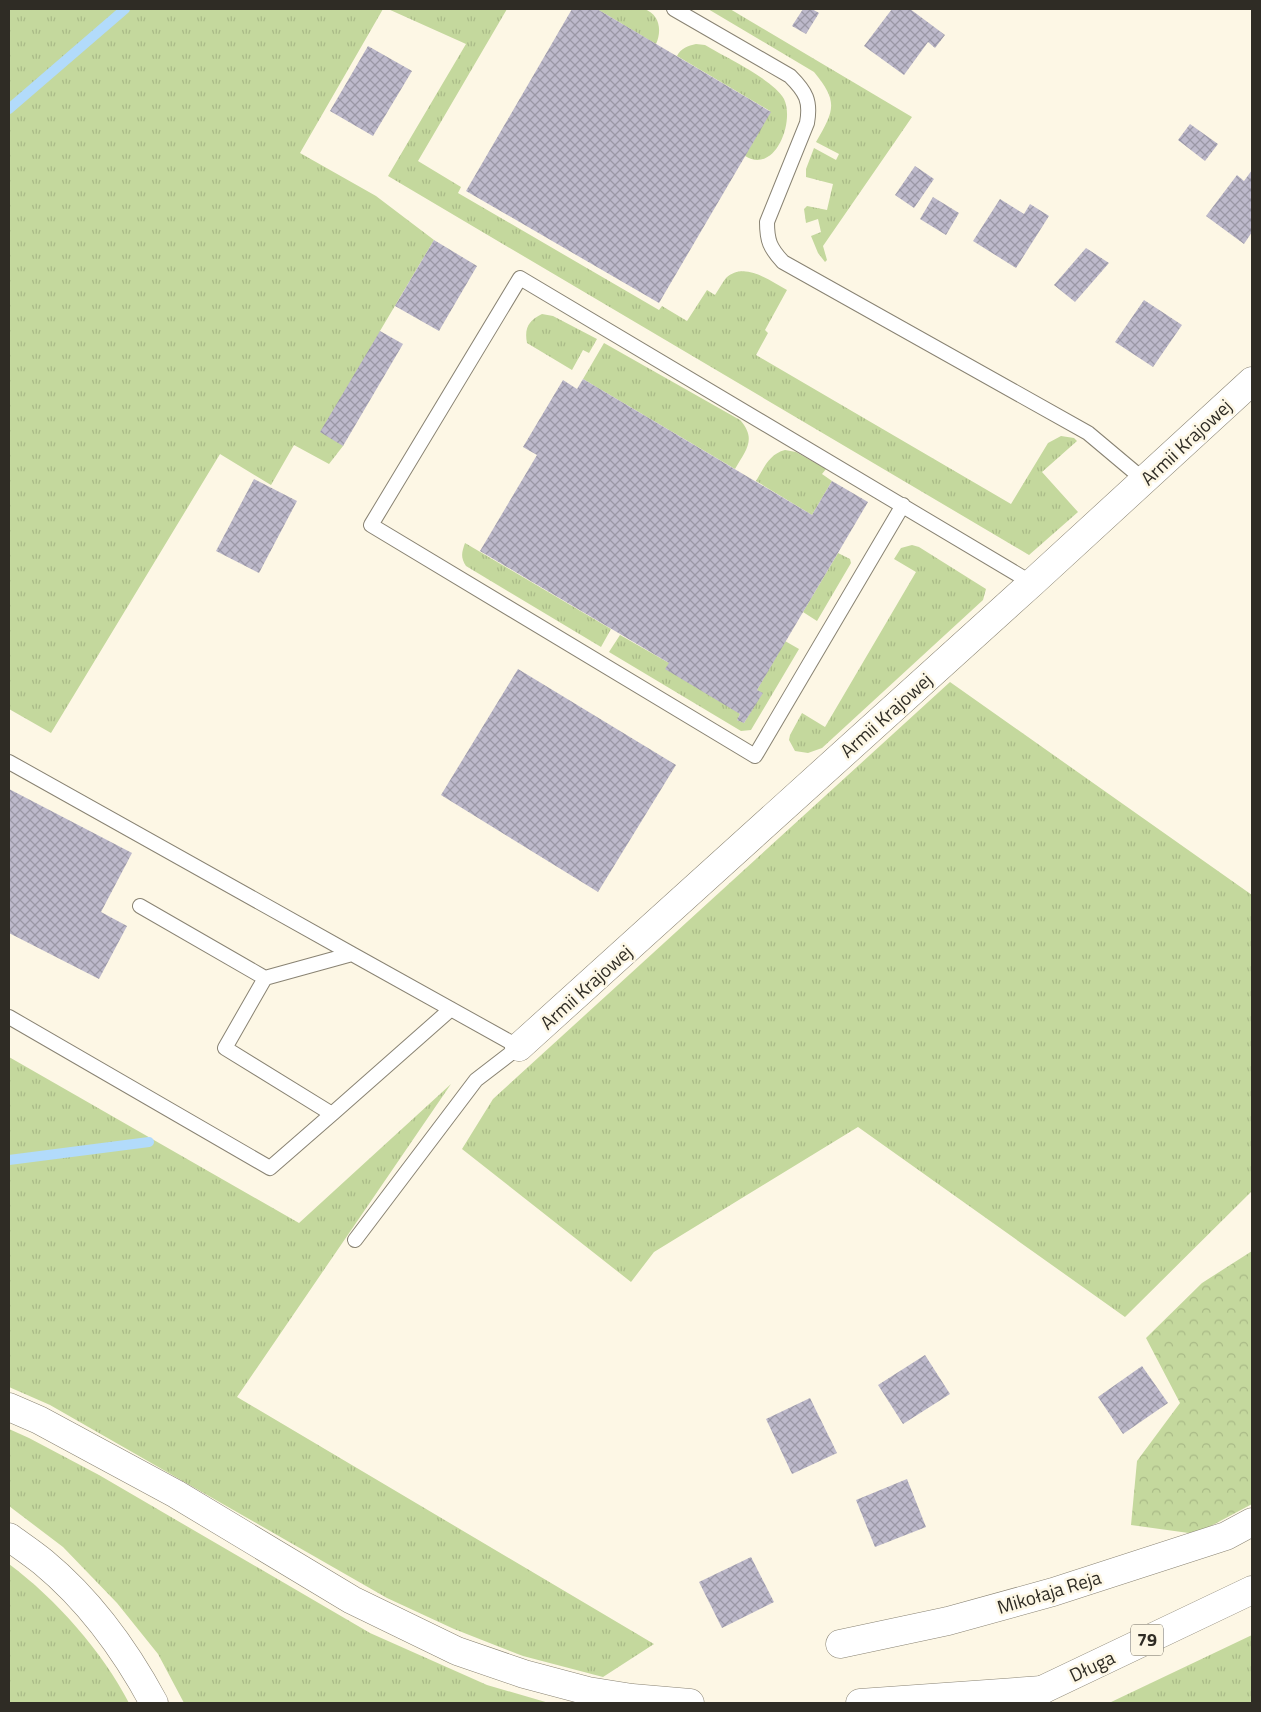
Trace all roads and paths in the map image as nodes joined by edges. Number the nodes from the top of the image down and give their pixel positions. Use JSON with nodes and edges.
{"nodes":[{"id":1,"x":674,"y":9,"type":"edge"},
{"id":2,"x":1252,"y":380,"type":"edge"},
{"id":3,"x":1144,"y":480,"type":"junction"},
{"id":4,"x":903,"y":505,"type":"junction"},
{"id":5,"x":1032,"y":583,"type":"junction"},
{"id":6,"x":9,"y":762,"type":"edge"},
{"id":7,"x":140,"y":906,"type":"dead end"},
{"id":8,"x":352,"y":954,"type":"junction"},
{"id":9,"x":265,"y":978,"type":"junction"},
{"id":10,"x":450,"y":1009,"type":"junction"},
{"id":11,"x":9,"y":1017,"type":"edge"},
{"id":12,"x":519,"y":1047,"type":"junction"},
{"id":13,"x":332,"y":1114,"type":"junction"},
{"id":14,"x":354,"y":1240,"type":"dead end"},
{"id":15,"x":9,"y":1407,"type":"edge"},
{"id":16,"x":1252,"y":1522,"type":"edge"},
{"id":17,"x":9,"y":1537,"type":"edge"},
{"id":18,"x":1252,"y":1590,"type":"edge"},
{"id":19,"x":840,"y":1644,"type":"dead end"},
{"id":20,"x":1042,"y":1690,"type":"junction"},
{"id":21,"x":154,"y":1703,"type":"edge"},
{"id":22,"x":690,"y":1703,"type":"edge"},
{"id":23,"x":860,"y":1703,"type":"edge"},
{"id":24,"x":1013,"y":1703,"type":"edge"}],
"edges":[{"from":1,"to":3,"type":"lane"},
{"from":2,"to":3,"type":"main road","name":"Armii Krajowej"},
{"from":3,"to":5,"type":"main road","name":"Armii Krajowej"},
{"from":4,"to":4,"type":"lane"},
{"from":4,"to":5,"type":"lane"},
{"from":5,"to":12,"type":"main road","name":"Armii Krajowej"},
{"from":6,"to":8,"type":"lane"},
{"from":7,"to":9,"type":"lane"},
{"from":8,"to":9,"type":"lane"},
{"from":8,"to":10,"type":"lane"},
{"from":9,"to":13,"type":"lane"},
{"from":10,"to":12,"type":"lane"},
{"from":10,"to":13,"type":"lane"},
{"from":11,"to":13,"type":"lane"},
{"from":12,"to":14,"type":"lane"},
{"from":15,"to":22,"type":"main road"},
{"from":16,"to":19,"type":"main road","name":"Mikołaja Reja"},
{"from":17,"to":21,"type":"main road"},
{"from":18,"to":20,"type":"main road","name":"Długa","number":"79"},
{"from":20,"to":23,"type":"main road"},
{"from":20,"to":24,"type":"main road","name":"Długa","number":"79"}]}
